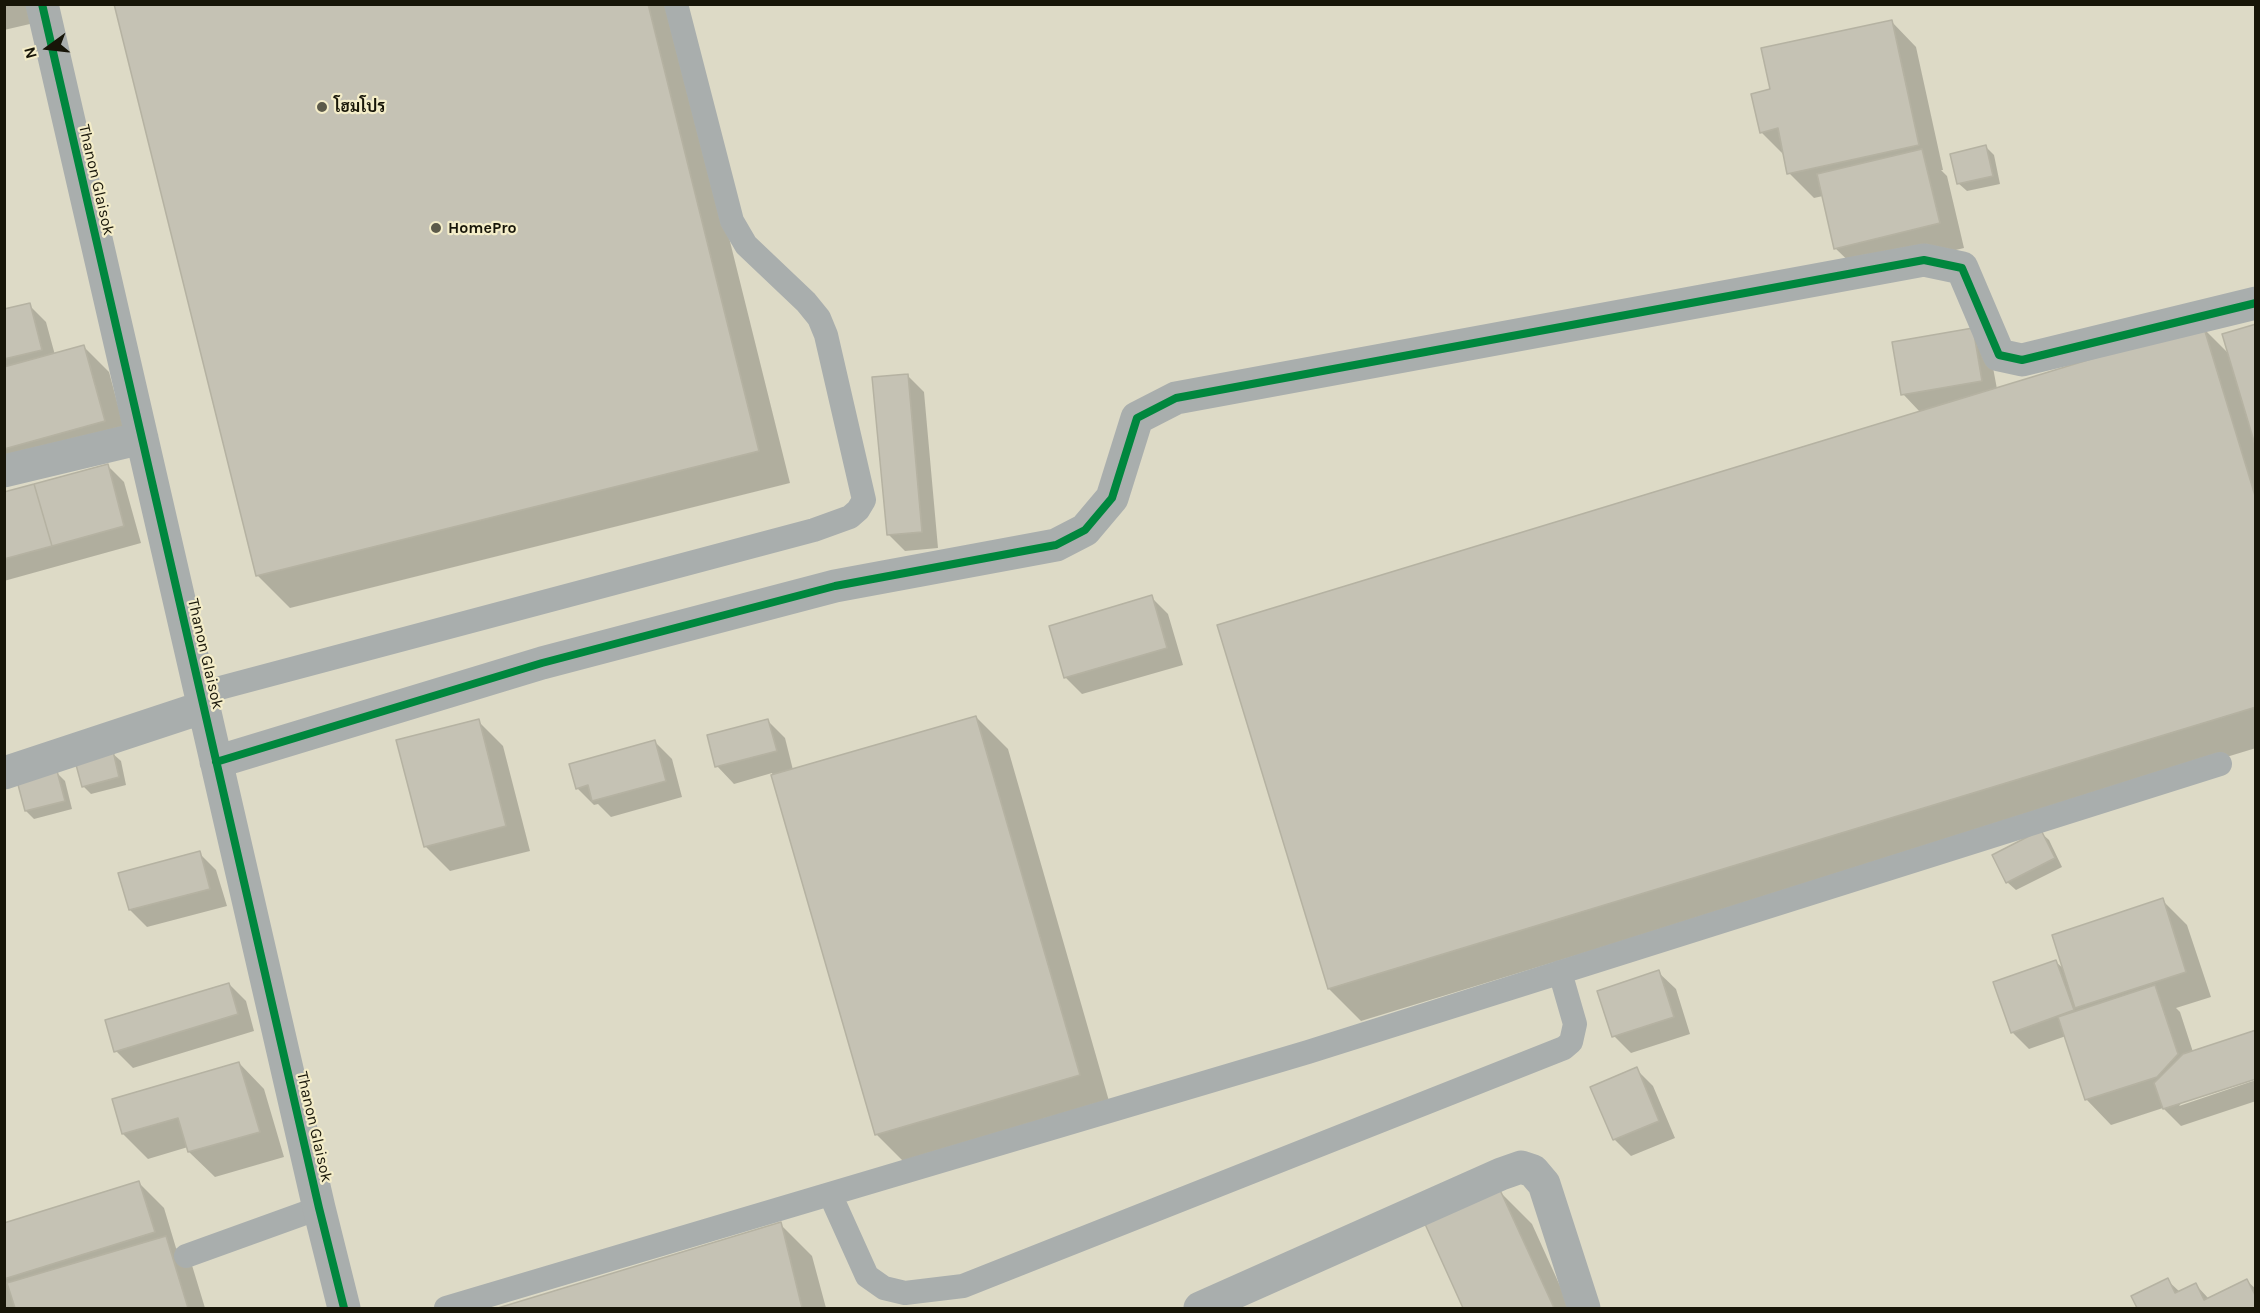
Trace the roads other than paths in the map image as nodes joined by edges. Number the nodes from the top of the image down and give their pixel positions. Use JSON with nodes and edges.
{"nodes":[{"id":1,"x":42,"y":4,"type":"edge"},
{"id":2,"x":676,"y":4,"type":"edge"},
{"id":3,"x":2256,"y":303,"type":"edge"},
{"id":4,"x":142,"y":438,"type":"junction"},
{"id":5,"x":4,"y":471,"type":"edge"},
{"id":6,"x":202,"y":700,"type":"junction"},
{"id":7,"x":216,"y":762,"type":"junction"},
{"id":8,"x":2220,"y":764,"type":"dead end"},
{"id":9,"x":4,"y":772,"type":"edge"},
{"id":10,"x":1560,"y":972,"type":"junction"},
{"id":11,"x":830,"y":1194,"type":"junction"},
{"id":12,"x":319,"y":1208,"type":"junction"},
{"id":13,"x":186,"y":1256,"type":"dead end"},
{"id":14,"x":344,"y":1308,"type":"edge"},
{"id":15,"x":446,"y":1308,"type":"edge"},
{"id":16,"x":1200,"y":1308,"type":"edge"},
{"id":17,"x":1584,"y":1308,"type":"edge"}],
"edges":[{"from":1,"to":4,"type":"street","name":"Thanon Glaisok"},
{"from":2,"to":6,"type":"lane"},
{"from":3,"to":7,"type":"street"},
{"from":4,"to":5,"type":"street"},
{"from":4,"to":6,"type":"street","name":"Thanon Glaisok"},
{"from":6,"to":7,"type":"street","name":"Thanon Glaisok"},
{"from":6,"to":9,"type":"street"},
{"from":7,"to":12,"type":"street","name":"Thanon Glaisok"},
{"from":8,"to":10,"type":"lane"},
{"from":10,"to":11,"type":"lane"},
{"from":10,"to":11,"type":"lane"},
{"from":11,"to":15,"type":"lane"},
{"from":12,"to":13,"type":"lane"},
{"from":12,"to":14,"type":"street","name":"Thanon Glaisok"},
{"from":16,"to":17,"type":"street"}]}
